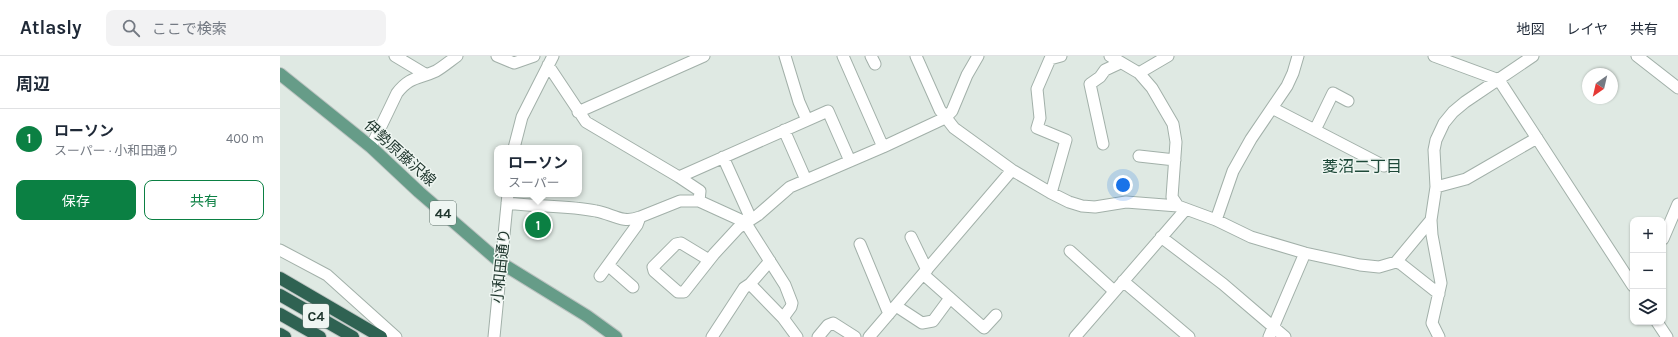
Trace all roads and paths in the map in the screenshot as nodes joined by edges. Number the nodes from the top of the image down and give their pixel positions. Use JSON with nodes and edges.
{"nodes":[{"id":1,"x":395,"y":56,"type":"edge"},
{"id":2,"x":457,"y":56,"type":"edge"},
{"id":3,"x":497,"y":56,"type":"edge"},
{"id":4,"x":534,"y":56,"type":"edge"},
{"id":5,"x":704,"y":56,"type":"edge"},
{"id":6,"x":785,"y":56,"type":"edge"},
{"id":7,"x":843,"y":56,"type":"edge"},
{"id":8,"x":916,"y":56,"type":"edge"},
{"id":9,"x":978,"y":56,"type":"edge"},
{"id":10,"x":1061,"y":56,"type":"edge"},
{"id":11,"x":1110,"y":56,"type":"edge"},
{"id":12,"x":1168,"y":56,"type":"edge"},
{"id":13,"x":1298,"y":56,"type":"edge"},
{"id":14,"x":1434,"y":56,"type":"edge"},
{"id":15,"x":1533,"y":56,"type":"edge"},
{"id":16,"x":1638,"y":56,"type":"edge"},
{"id":17,"x":551,"y":61,"type":"edge"},
{"id":18,"x":1120,"y":62,"type":"junction"},
{"id":19,"x":1139,"y":73,"type":"junction"},
{"id":20,"x":280,"y":74,"type":"edge"},
{"id":21,"x":425,"y":74,"type":"junction"},
{"id":22,"x":1499,"y":80,"type":"junction"},
{"id":23,"x":1678,"y":88,"type":"edge"},
{"id":24,"x":1348,"y":101,"type":"dead end"},
{"id":25,"x":1272,"y":108,"type":"junction"},
{"id":26,"x":578,"y":112,"type":"junction"},
{"id":27,"x":945,"y":118,"type":"junction"},
{"id":28,"x":807,"y":120,"type":"junction"},
{"id":29,"x":784,"y":130,"type":"junction"},
{"id":30,"x":1315,"y":130,"type":"junction"},
{"id":31,"x":1537,"y":138,"type":"junction"},
{"id":32,"x":1103,"y":144,"type":"dead end"},
{"id":33,"x":515,"y":145,"type":"edge"},
{"id":34,"x":371,"y":147,"type":"junction"},
{"id":35,"x":883,"y":147,"type":"junction"},
{"id":36,"x":1139,"y":156,"type":"dead end"},
{"id":37,"x":724,"y":157,"type":"junction"},
{"id":38,"x":1175,"y":160,"type":"junction"},
{"id":39,"x":850,"y":161,"type":"junction"},
{"id":40,"x":1384,"y":166,"type":"dead end"},
{"id":41,"x":1012,"y":170,"type":"junction"},
{"id":42,"x":679,"y":177,"type":"junction"},
{"id":43,"x":806,"y":180,"type":"junction"},
{"id":44,"x":1436,"y":187,"type":"junction"},
{"id":45,"x":1051,"y":193,"type":"junction"},
{"id":46,"x":508,"y":199,"type":"edge"},
{"id":47,"x":699,"y":201,"type":"junction"},
{"id":48,"x":1678,"y":206,"type":"edge"},
{"id":49,"x":1182,"y":207,"type":"junction"},
{"id":50,"x":640,"y":217,"type":"junction"},
{"id":51,"x":1216,"y":220,"type":"junction"},
{"id":52,"x":1432,"y":220,"type":"junction"},
{"id":53,"x":748,"y":221,"type":"junction"},
{"id":54,"x":1666,"y":232,"type":"edge"},
{"id":55,"x":911,"y":237,"type":"dead end"},
{"id":56,"x":1161,"y":237,"type":"junction"},
{"id":57,"x":860,"y":244,"type":"dead end"},
{"id":58,"x":280,"y":250,"type":"edge"},
{"id":59,"x":1070,"y":251,"type":"dead end"},
{"id":60,"x":1305,"y":253,"type":"junction"},
{"id":61,"x":709,"y":260,"type":"junction"},
{"id":62,"x":770,"y":261,"type":"junction"},
{"id":63,"x":1396,"y":262,"type":"junction"},
{"id":64,"x":502,"y":263,"type":"junction"},
{"id":65,"x":609,"y":266,"type":"junction"},
{"id":66,"x":925,"y":272,"type":"junction"},
{"id":67,"x":600,"y":276,"type":"dead end"},
{"id":68,"x":280,"y":278,"type":"edge"},
{"id":69,"x":1123,"y":281,"type":"junction"},
{"id":70,"x":1630,"y":281,"type":"edge"},
{"id":71,"x":750,"y":284,"type":"junction"},
{"id":72,"x":633,"y":287,"type":"dead end"},
{"id":73,"x":1114,"y":291,"type":"junction"},
{"id":74,"x":1439,"y":294,"type":"junction"},
{"id":75,"x":280,"y":295,"type":"edge"},
{"id":76,"x":950,"y":298,"type":"junction"},
{"id":77,"x":892,"y":310,"type":"junction"},
{"id":78,"x":280,"y":314,"type":"edge"},
{"id":79,"x":996,"y":315,"type":"dead end"},
{"id":80,"x":783,"y":318,"type":"junction"},
{"id":81,"x":1659,"y":325,"type":"edge"},
{"id":82,"x":1271,"y":332,"type":"edge"},
{"id":83,"x":280,"y":334,"type":"edge"},
{"id":84,"x":285,"y":337,"type":"edge"},
{"id":85,"x":320,"y":337,"type":"edge"},
{"id":86,"x":353,"y":337,"type":"edge"},
{"id":87,"x":381,"y":337,"type":"edge"},
{"id":88,"x":396,"y":337,"type":"edge"},
{"id":89,"x":494,"y":337,"type":"edge"},
{"id":90,"x":616,"y":337,"type":"edge"},
{"id":91,"x":712,"y":337,"type":"edge"},
{"id":92,"x":798,"y":337,"type":"edge"},
{"id":93,"x":818,"y":337,"type":"edge"},
{"id":94,"x":855,"y":337,"type":"edge"},
{"id":95,"x":869,"y":337,"type":"edge"},
{"id":96,"x":1075,"y":337,"type":"edge"},
{"id":97,"x":1189,"y":337,"type":"edge"},
{"id":98,"x":1285,"y":337,"type":"edge"},
{"id":99,"x":1439,"y":337,"type":"edge"},
{"id":100,"x":1667,"y":337,"type":"edge"}],
"edges":[{"from":1,"to":21,"type":"street"},
{"from":2,"to":21,"type":"street"},
{"from":3,"to":4,"type":"street"},
{"from":5,"to":26,"type":"street"},
{"from":6,"to":28,"type":"street"},
{"from":7,"to":35,"type":"street"},
{"from":8,"to":27,"type":"street"},
{"from":9,"to":27,"type":"street"},
{"from":10,"to":45,"type":"street"},
{"from":11,"to":18,"type":"street"},
{"from":12,"to":19,"type":"street"},
{"from":13,"to":25,"type":"street"},
{"from":14,"to":22,"type":"street"},
{"from":15,"to":22,"type":"street"},
{"from":16,"to":23,"type":"street"},
{"from":17,"to":26,"type":"street"},
{"from":17,"to":33,"type":"street"},
{"from":18,"to":19,"type":"street"},
{"from":18,"to":32,"type":"street"},
{"from":19,"to":38,"type":"street"},
{"from":20,"to":34,"type":"main road","name":"伊勢原藤沢線","number":"44"},
{"from":21,"to":34,"type":"street"},
{"from":22,"to":31,"type":"street"},
{"from":22,"to":44,"type":"street"},
{"from":24,"to":30,"type":"street"},
{"from":25,"to":30,"type":"street"},
{"from":25,"to":51,"type":"street"},
{"from":26,"to":42,"type":"street"},
{"from":27,"to":35,"type":"street"},
{"from":27,"to":41,"type":"street"},
{"from":28,"to":29,"type":"street"},
{"from":28,"to":39,"type":"street"},
{"from":29,"to":37,"type":"street"},
{"from":29,"to":43,"type":"street"},
{"from":30,"to":40,"type":"street"},
{"from":31,"to":44,"type":"street"},
{"from":31,"to":70,"type":"street"},
{"from":34,"to":64,"type":"main road","name":"伊勢原藤沢線","number":"44"},
{"from":35,"to":39,"type":"street"},
{"from":36,"to":38,"type":"street"},
{"from":37,"to":42,"type":"street"},
{"from":37,"to":53,"type":"street"},
{"from":38,"to":49,"type":"street"},
{"from":39,"to":43,"type":"street"},
{"from":41,"to":45,"type":"street"},
{"from":41,"to":66,"type":"street"},
{"from":42,"to":47,"type":"street"},
{"from":43,"to":53,"type":"street"},
{"from":44,"to":52,"type":"street"},
{"from":45,"to":49,"type":"street"},
{"from":46,"to":50,"type":"street"},
{"from":46,"to":64,"type":"street","name":"小和田通り"},
{"from":47,"to":50,"type":"street"},
{"from":47,"to":53,"type":"street"},
{"from":48,"to":54,"type":"street"},
{"from":49,"to":51,"type":"street"},
{"from":49,"to":56,"type":"street"},
{"from":50,"to":65,"type":"street"},
{"from":51,"to":60,"type":"street"},
{"from":52,"to":63,"type":"street"},
{"from":52,"to":74,"type":"street"},
{"from":53,"to":61,"type":"street"},
{"from":53,"to":62,"type":"street"},
{"from":55,"to":66,"type":"street"},
{"from":56,"to":69,"type":"street"},
{"from":56,"to":82,"type":"street"},
{"from":57,"to":77,"type":"street"},
{"from":58,"to":88,"type":"street"},
{"from":59,"to":73,"type":"street"},
{"from":60,"to":63,"type":"street"},
{"from":60,"to":82,"type":"street"},
{"from":61,"to":61,"type":"street"},
{"from":62,"to":71,"type":"street"},
{"from":62,"to":80,"type":"street"},
{"from":63,"to":74,"type":"street"},
{"from":64,"to":89,"type":"street","name":"小和田通り"},
{"from":64,"to":90,"type":"main road","name":"伊勢原藤沢線","number":"44"},
{"from":65,"to":67,"type":"street"},
{"from":65,"to":72,"type":"street"},
{"from":66,"to":76,"type":"street"},
{"from":66,"to":77,"type":"street"},
{"from":68,"to":87,"type":"highway"},
{"from":69,"to":73,"type":"street"},
{"from":69,"to":97,"type":"street"},
{"from":71,"to":80,"type":"street"},
{"from":71,"to":91,"type":"street"},
{"from":73,"to":96,"type":"street"},
{"from":74,"to":99,"type":"street"},
{"from":75,"to":86,"type":"highway","number":"C4"},
{"from":76,"to":77,"type":"street"},
{"from":76,"to":79,"type":"street"},
{"from":77,"to":95,"type":"street"},
{"from":78,"to":85,"type":"highway","number":"C4"},
{"from":80,"to":92,"type":"street"},
{"from":81,"to":100,"type":"street"},
{"from":82,"to":98,"type":"street"},
{"from":83,"to":84,"type":"highway"},
{"from":93,"to":94,"type":"street"}]}
